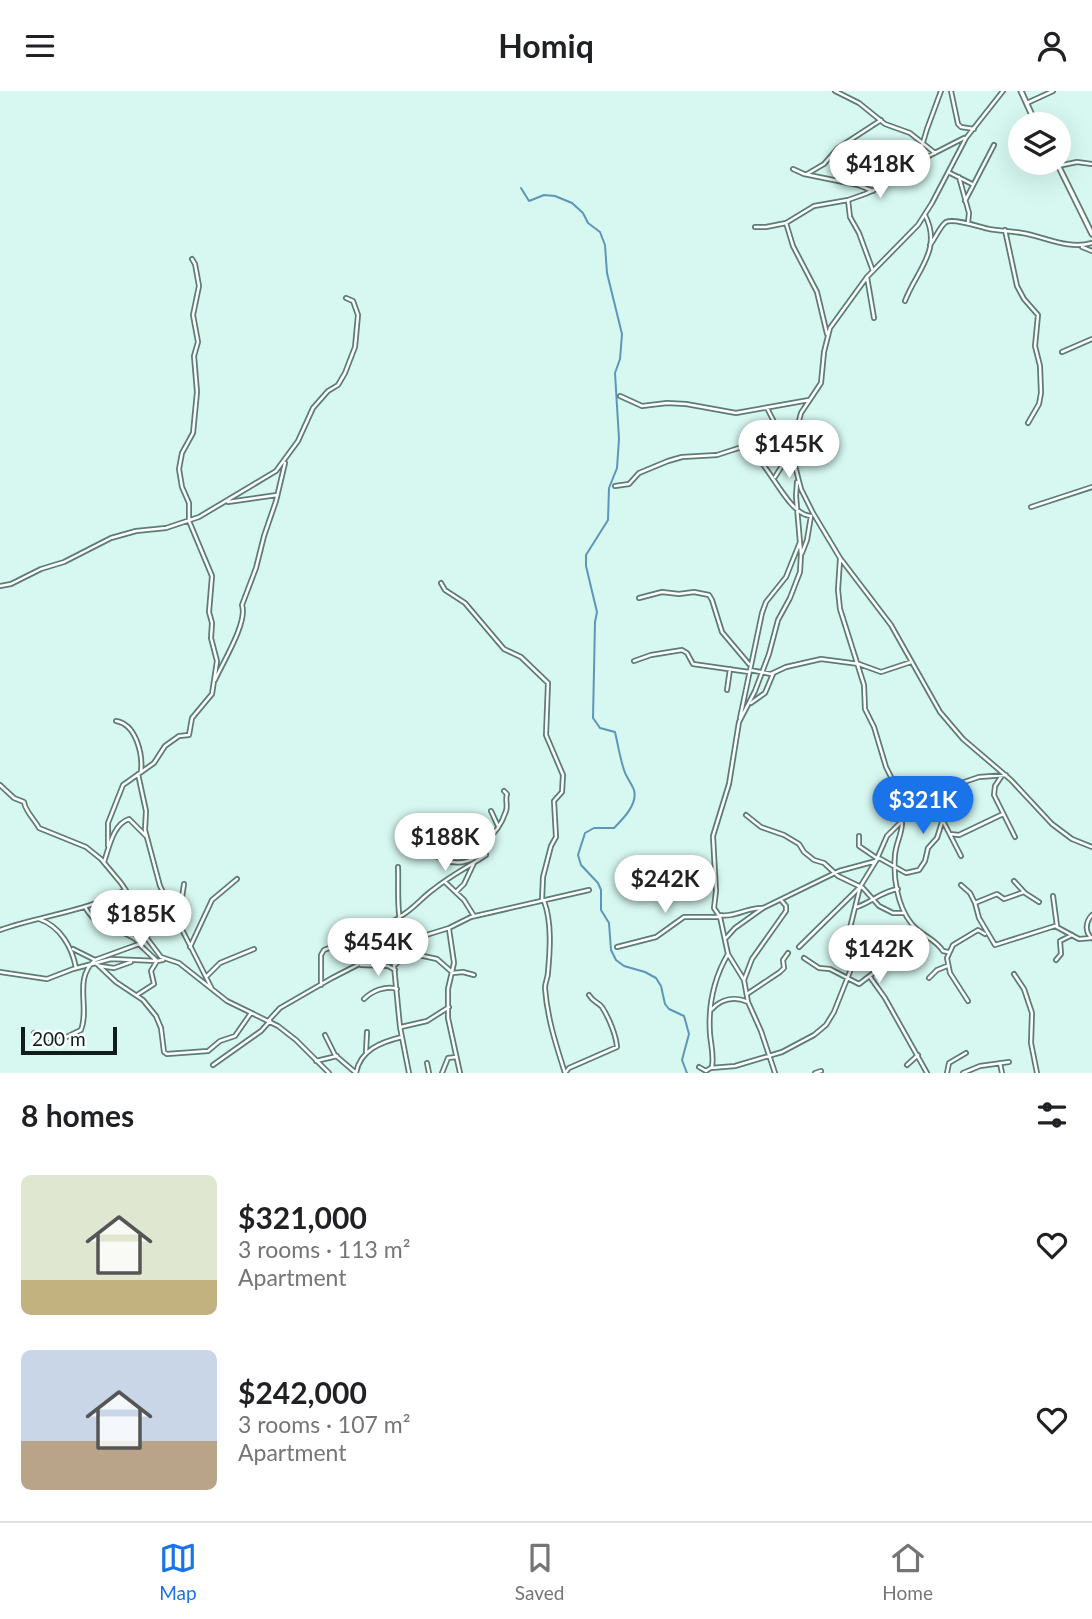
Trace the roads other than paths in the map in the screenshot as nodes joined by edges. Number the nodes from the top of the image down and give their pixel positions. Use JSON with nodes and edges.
{"nodes":[{"id":1,"x":835,"y":91,"type":"edge"},
{"id":2,"x":941,"y":91,"type":"edge"},
{"id":3,"x":951,"y":91,"type":"edge"},
{"id":4,"x":1003,"y":91,"type":"edge"},
{"id":5,"x":1021,"y":91,"type":"edge"},
{"id":6,"x":1053,"y":91,"type":"edge"},
{"id":7,"x":1027,"y":103,"type":"junction"},
{"id":8,"x":1031,"y":112,"type":"edge"},
{"id":9,"x":881,"y":120,"type":"junction"},
{"id":10,"x":974,"y":129,"type":"junction"},
{"id":11,"x":966,"y":138,"type":"junction"},
{"id":12,"x":923,"y":142,"type":"junction"},
{"id":13,"x":994,"y":145,"type":"dead end"},
{"id":14,"x":934,"y":153,"type":"junction"},
{"id":15,"x":833,"y":154,"type":"junction"},
{"id":16,"x":917,"y":162,"type":"junction"},
{"id":17,"x":1071,"y":162,"type":"edge"},
{"id":18,"x":1092,"y":164,"type":"edge"},
{"id":19,"x":882,"y":166,"type":"dead end"},
{"id":20,"x":793,"y":169,"type":"dead end"},
{"id":21,"x":948,"y":172,"type":"junction"},
{"id":22,"x":807,"y":174,"type":"junction"},
{"id":23,"x":1063,"y":175,"type":"edge"},
{"id":24,"x":959,"y":177,"type":"junction"},
{"id":25,"x":889,"y":183,"type":"junction"},
{"id":26,"x":972,"y":184,"type":"junction"},
{"id":27,"x":861,"y":186,"type":"junction"},
{"id":28,"x":873,"y":191,"type":"junction"},
{"id":29,"x":848,"y":200,"type":"junction"},
{"id":30,"x":965,"y":201,"type":"junction"},
{"id":31,"x":925,"y":215,"type":"junction"},
{"id":32,"x":786,"y":223,"type":"junction"},
{"id":33,"x":968,"y":223,"type":"junction"},
{"id":34,"x":755,"y":227,"type":"dead end"},
{"id":35,"x":1005,"y":230,"type":"junction"},
{"id":36,"x":1092,"y":233,"type":"edge"},
{"id":37,"x":1092,"y":243,"type":"edge"},
{"id":38,"x":930,"y":245,"type":"junction"},
{"id":39,"x":1081,"y":246,"type":"junction"},
{"id":40,"x":1092,"y":251,"type":"edge"},
{"id":41,"x":192,"y":259,"type":"dead end"},
{"id":42,"x":873,"y":271,"type":"junction"},
{"id":43,"x":867,"y":277,"type":"junction"},
{"id":44,"x":346,"y":298,"type":"dead end"},
{"id":45,"x":905,"y":301,"type":"dead end"},
{"id":46,"x":874,"y":318,"type":"dead end"},
{"id":47,"x":828,"y":335,"type":"junction"},
{"id":48,"x":1092,"y":339,"type":"edge"},
{"id":49,"x":1062,"y":352,"type":"dead end"},
{"id":50,"x":620,"y":395,"type":"dead end"},
{"id":51,"x":809,"y":400,"type":"junction"},
{"id":52,"x":767,"y":408,"type":"junction"},
{"id":53,"x":1028,"y":422,"type":"dead end"},
{"id":54,"x":790,"y":453,"type":"junction"},
{"id":55,"x":793,"y":458,"type":"junction"},
{"id":56,"x":285,"y":459,"type":"junction"},
{"id":57,"x":774,"y":478,"type":"junction"},
{"id":58,"x":798,"y":479,"type":"junction"},
{"id":59,"x":615,"y":486,"type":"dead end"},
{"id":60,"x":1092,"y":487,"type":"edge"},
{"id":61,"x":278,"y":495,"type":"junction"},
{"id":62,"x":224,"y":502,"type":"junction"},
{"id":63,"x":1031,"y":507,"type":"dead end"},
{"id":64,"x":798,"y":512,"type":"junction"},
{"id":65,"x":812,"y":515,"type":"junction"},
{"id":66,"x":189,"y":521,"type":"junction"},
{"id":67,"x":800,"y":542,"type":"junction"},
{"id":68,"x":801,"y":554,"type":"junction"},
{"id":69,"x":840,"y":558,"type":"junction"},
{"id":70,"x":441,"y":583,"type":"dead end"},
{"id":71,"x":0,"y":586,"type":"edge"},
{"id":72,"x":639,"y":598,"type":"dead end"},
{"id":73,"x":634,"y":661,"type":"dead end"},
{"id":74,"x":913,"y":662,"type":"junction"},
{"id":75,"x":859,"y":664,"type":"junction"},
{"id":76,"x":730,"y":669,"type":"junction"},
{"id":77,"x":750,"y":670,"type":"junction"},
{"id":78,"x":762,"y":673,"type":"junction"},
{"id":79,"x":774,"y":673,"type":"junction"},
{"id":80,"x":214,"y":683,"type":"junction"},
{"id":81,"x":727,"y":690,"type":"dead end"},
{"id":82,"x":748,"y":705,"type":"junction"},
{"id":83,"x":116,"y":722,"type":"dead end"},
{"id":84,"x":739,"y":722,"type":"junction"},
{"id":85,"x":139,"y":773,"type":"junction"},
{"id":86,"x":1004,"y":776,"type":"junction"},
{"id":87,"x":965,"y":782,"type":"junction"},
{"id":88,"x":0,"y":785,"type":"edge"},
{"id":89,"x":896,"y":787,"type":"junction"},
{"id":90,"x":504,"y":791,"type":"dead end"},
{"id":91,"x":929,"y":794,"type":"junction"},
{"id":92,"x":953,"y":795,"type":"dead end"},
{"id":93,"x":908,"y":801,"type":"junction"},
{"id":94,"x":948,"y":803,"type":"dead end"},
{"id":95,"x":899,"y":804,"type":"junction"},
{"id":96,"x":491,"y":811,"type":"dead end"},
{"id":97,"x":1003,"y":814,"type":"junction"},
{"id":98,"x":746,"y":815,"type":"dead end"},
{"id":99,"x":902,"y":819,"type":"junction"},
{"id":100,"x":943,"y":821,"type":"junction"},
{"id":101,"x":498,"y":826,"type":"junction"},
{"id":102,"x":950,"y":834,"type":"junction"},
{"id":103,"x":408,"y":836,"type":"dead end"},
{"id":104,"x":859,"y":836,"type":"dead end"},
{"id":105,"x":146,"y":837,"type":"junction"},
{"id":106,"x":1015,"y":837,"type":"dead end"},
{"id":107,"x":108,"y":846,"type":"junction"},
{"id":108,"x":1092,"y":847,"type":"edge"},
{"id":109,"x":477,"y":854,"type":"dead end"},
{"id":110,"x":961,"y":856,"type":"dead end"},
{"id":111,"x":878,"y":859,"type":"junction"},
{"id":112,"x":104,"y":862,"type":"junction"},
{"id":113,"x":455,"y":863,"type":"junction"},
{"id":114,"x":474,"y":863,"type":"junction"},
{"id":115,"x":398,"y":867,"type":"dead end"},
{"id":116,"x":895,"y":867,"type":"junction"},
{"id":117,"x":836,"y":872,"type":"junction"},
{"id":118,"x":452,"y":875,"type":"junction"},
{"id":119,"x":237,"y":879,"type":"dead end"},
{"id":120,"x":444,"y":881,"type":"junction"},
{"id":121,"x":1014,"y":881,"type":"dead end"},
{"id":122,"x":184,"y":884,"type":"dead end"},
{"id":123,"x":961,"y":885,"type":"dead end"},
{"id":124,"x":860,"y":887,"type":"junction"},
{"id":125,"x":898,"y":889,"type":"junction"},
{"id":126,"x":125,"y":890,"type":"junction"},
{"id":127,"x":589,"y":890,"type":"dead end"},
{"id":128,"x":456,"y":892,"type":"junction"},
{"id":129,"x":1024,"y":892,"type":"junction"},
{"id":130,"x":1053,"y":897,"type":"dead end"},
{"id":131,"x":110,"y":898,"type":"junction"},
{"id":132,"x":543,"y":900,"type":"junction"},
{"id":133,"x":781,"y":900,"type":"junction"},
{"id":134,"x":872,"y":901,"type":"junction"},
{"id":135,"x":1039,"y":902,"type":"dead end"},
{"id":136,"x":975,"y":903,"type":"junction"},
{"id":137,"x":85,"y":907,"type":"junction"},
{"id":138,"x":857,"y":907,"type":"junction"},
{"id":139,"x":763,"y":908,"type":"junction"},
{"id":140,"x":904,"y":913,"type":"junction"},
{"id":141,"x":1092,"y":915,"type":"edge"},
{"id":142,"x":474,"y":916,"type":"junction"},
{"id":143,"x":720,"y":916,"type":"junction"},
{"id":144,"x":36,"y":918,"type":"junction"},
{"id":145,"x":399,"y":918,"type":"junction"},
{"id":146,"x":178,"y":924,"type":"junction"},
{"id":147,"x":1057,"y":926,"type":"junction"},
{"id":148,"x":449,"y":928,"type":"junction"},
{"id":149,"x":0,"y":930,"type":"edge"},
{"id":150,"x":988,"y":935,"type":"junction"},
{"id":151,"x":1072,"y":935,"type":"junction"},
{"id":152,"x":130,"y":936,"type":"junction"},
{"id":153,"x":1092,"y":938,"type":"edge"},
{"id":154,"x":725,"y":940,"type":"junction"},
{"id":155,"x":407,"y":942,"type":"junction"},
{"id":156,"x":140,"y":944,"type":"junction"},
{"id":157,"x":332,"y":946,"type":"junction"},
{"id":158,"x":190,"y":947,"type":"junction"},
{"id":159,"x":398,"y":947,"type":"junction"},
{"id":160,"x":617,"y":947,"type":"dead end"},
{"id":161,"x":799,"y":947,"type":"dead end"},
{"id":162,"x":72,"y":948,"type":"junction"},
{"id":163,"x":254,"y":949,"type":"dead end"},
{"id":164,"x":948,"y":952,"type":"junction"},
{"id":165,"x":788,"y":953,"type":"dead end"},
{"id":166,"x":728,"y":954,"type":"junction"},
{"id":167,"x":886,"y":957,"type":"dead end"},
{"id":168,"x":370,"y":958,"type":"junction"},
{"id":169,"x":804,"y":958,"type":"dead end"},
{"id":170,"x":166,"y":960,"type":"junction"},
{"id":171,"x":1056,"y":960,"type":"dead end"},
{"id":172,"x":134,"y":961,"type":"junction"},
{"id":173,"x":157,"y":961,"type":"junction"},
{"id":174,"x":97,"y":963,"type":"junction"},
{"id":175,"x":90,"y":964,"type":"junction"},
{"id":176,"x":358,"y":965,"type":"junction"},
{"id":177,"x":947,"y":966,"type":"junction"},
{"id":178,"x":76,"y":968,"type":"junction"},
{"id":179,"x":395,"y":968,"type":"junction"},
{"id":180,"x":0,"y":972,"type":"edge"},
{"id":181,"x":453,"y":973,"type":"junction"},
{"id":182,"x":1014,"y":974,"type":"dead end"},
{"id":183,"x":474,"y":975,"type":"dead end"},
{"id":184,"x":206,"y":977,"type":"junction"},
{"id":185,"x":870,"y":977,"type":"junction"},
{"id":186,"x":846,"y":978,"type":"junction"},
{"id":187,"x":929,"y":978,"type":"dead end"},
{"id":188,"x":744,"y":980,"type":"junction"},
{"id":189,"x":321,"y":985,"type":"junction"},
{"id":190,"x":397,"y":989,"type":"junction"},
{"id":191,"x":214,"y":992,"type":"junction"},
{"id":192,"x":747,"y":994,"type":"junction"},
{"id":193,"x":137,"y":995,"type":"junction"},
{"id":194,"x":589,"y":995,"type":"dead end"},
{"id":195,"x":364,"y":999,"type":"dead end"},
{"id":196,"x":968,"y":1001,"type":"dead end"},
{"id":197,"x":748,"y":1002,"type":"junction"},
{"id":198,"x":449,"y":1007,"type":"junction"},
{"id":199,"x":711,"y":1010,"type":"junction"},
{"id":200,"x":251,"y":1013,"type":"junction"},
{"id":201,"x":270,"y":1021,"type":"junction"},
{"id":202,"x":400,"y":1027,"type":"junction"},
{"id":203,"x":367,"y":1032,"type":"dead end"},
{"id":204,"x":34,"y":1033,"type":"dead end"},
{"id":205,"x":325,"y":1035,"type":"dead end"},
{"id":206,"x":402,"y":1037,"type":"junction"},
{"id":207,"x":366,"y":1052,"type":"junction"},
{"id":208,"x":966,"y":1053,"type":"dead end"},
{"id":209,"x":918,"y":1055,"type":"junction"},
{"id":210,"x":337,"y":1056,"type":"junction"},
{"id":211,"x":768,"y":1056,"type":"junction"},
{"id":212,"x":456,"y":1057,"type":"junction"},
{"id":213,"x":316,"y":1061,"type":"junction"},
{"id":214,"x":1009,"y":1062,"type":"dead end"},
{"id":215,"x":427,"y":1063,"type":"dead end"},
{"id":216,"x":1000,"y":1063,"type":"junction"},
{"id":217,"x":213,"y":1065,"type":"dead end"},
{"id":218,"x":907,"y":1065,"type":"dead end"},
{"id":219,"x":699,"y":1067,"type":"dead end"},
{"id":220,"x":711,"y":1068,"type":"junction"},
{"id":221,"x":821,"y":1071,"type":"dead end"},
{"id":222,"x":330,"y":1073,"type":"edge"},
{"id":223,"x":356,"y":1073,"type":"edge"},
{"id":224,"x":409,"y":1073,"type":"edge"},
{"id":225,"x":429,"y":1073,"type":"edge"},
{"id":226,"x":442,"y":1073,"type":"edge"},
{"id":227,"x":460,"y":1073,"type":"edge"},
{"id":228,"x":565,"y":1073,"type":"edge"},
{"id":229,"x":775,"y":1073,"type":"edge"},
{"id":230,"x":815,"y":1073,"type":"edge"},
{"id":231,"x":928,"y":1073,"type":"edge"},
{"id":232,"x":947,"y":1073,"type":"edge"},
{"id":233,"x":963,"y":1073,"type":"edge"},
{"id":234,"x":1002,"y":1073,"type":"edge"},
{"id":235,"x":1037,"y":1073,"type":"edge"}],
"edges":[{"from":1,"to":9,"type":"street"},
{"from":2,"to":12,"type":"street"},
{"from":3,"to":10,"type":"street"},
{"from":4,"to":10,"type":"street"},
{"from":5,"to":7,"type":"street"},
{"from":6,"to":7,"type":"street"},
{"from":7,"to":8,"type":"street"},
{"from":9,"to":12,"type":"street"},
{"from":9,"to":15,"type":"street"},
{"from":10,"to":11,"type":"street"},
{"from":11,"to":14,"type":"street"},
{"from":11,"to":21,"type":"street"},
{"from":12,"to":14,"type":"street"},
{"from":12,"to":16,"type":"street"},
{"from":13,"to":26,"type":"street"},
{"from":14,"to":16,"type":"street"},
{"from":15,"to":22,"type":"street"},
{"from":15,"to":27,"type":"street"},
{"from":16,"to":25,"type":"street"},
{"from":17,"to":18,"type":"street"},
{"from":19,"to":25,"type":"street"},
{"from":20,"to":22,"type":"street"},
{"from":21,"to":24,"type":"street"},
{"from":21,"to":31,"type":"street"},
{"from":22,"to":27,"type":"street"},
{"from":23,"to":36,"type":"street"},
{"from":24,"to":26,"type":"street"},
{"from":24,"to":30,"type":"street"},
{"from":25,"to":28,"type":"street"},
{"from":26,"to":30,"type":"street"},
{"from":27,"to":28,"type":"street"},
{"from":28,"to":29,"type":"street"},
{"from":29,"to":32,"type":"street"},
{"from":29,"to":42,"type":"street"},
{"from":30,"to":33,"type":"street"},
{"from":31,"to":38,"type":"street"},
{"from":31,"to":42,"type":"street"},
{"from":32,"to":34,"type":"street"},
{"from":32,"to":47,"type":"street"},
{"from":33,"to":35,"type":"street"},
{"from":33,"to":38,"type":"street"},
{"from":35,"to":39,"type":"street"},
{"from":35,"to":53,"type":"street"},
{"from":37,"to":39,"type":"street"},
{"from":38,"to":45,"type":"street"},
{"from":39,"to":40,"type":"street"},
{"from":41,"to":66,"type":"street"},
{"from":42,"to":43,"type":"street"},
{"from":43,"to":46,"type":"street"},
{"from":43,"to":47,"type":"street"},
{"from":44,"to":56,"type":"street"},
{"from":47,"to":51,"type":"street"},
{"from":48,"to":49,"type":"street"},
{"from":50,"to":52,"type":"street"},
{"from":51,"to":52,"type":"street"},
{"from":51,"to":55,"type":"street"},
{"from":52,"to":54,"type":"street"},
{"from":54,"to":55,"type":"street"},
{"from":54,"to":57,"type":"street"},
{"from":55,"to":58,"type":"street"},
{"from":56,"to":61,"type":"street"},
{"from":56,"to":62,"type":"street"},
{"from":57,"to":59,"type":"street"},
{"from":57,"to":64,"type":"street"},
{"from":58,"to":64,"type":"street"},
{"from":58,"to":65,"type":"street"},
{"from":60,"to":63,"type":"street"},
{"from":61,"to":62,"type":"street"},
{"from":61,"to":80,"type":"street"},
{"from":62,"to":66,"type":"street"},
{"from":64,"to":65,"type":"street"},
{"from":64,"to":67,"type":"street"},
{"from":65,"to":68,"type":"street"},
{"from":65,"to":69,"type":"street"},
{"from":66,"to":71,"type":"street"},
{"from":66,"to":80,"type":"street"},
{"from":67,"to":68,"type":"street"},
{"from":67,"to":77,"type":"street"},
{"from":68,"to":78,"type":"street"},
{"from":69,"to":74,"type":"street"},
{"from":69,"to":75,"type":"street"},
{"from":70,"to":132,"type":"street"},
{"from":72,"to":77,"type":"street"},
{"from":73,"to":76,"type":"street"},
{"from":74,"to":75,"type":"street"},
{"from":74,"to":86,"type":"street"},
{"from":75,"to":79,"type":"street"},
{"from":75,"to":89,"type":"street"},
{"from":76,"to":77,"type":"street"},
{"from":76,"to":81,"type":"street"},
{"from":77,"to":78,"type":"street"},
{"from":77,"to":84,"type":"street"},
{"from":78,"to":79,"type":"street"},
{"from":78,"to":82,"type":"street"},
{"from":79,"to":82,"type":"street"},
{"from":80,"to":85,"type":"street"},
{"from":82,"to":84,"type":"street"},
{"from":83,"to":85,"type":"street"},
{"from":84,"to":143,"type":"street"},
{"from":85,"to":105,"type":"street"},
{"from":85,"to":107,"type":"street"},
{"from":86,"to":87,"type":"street"},
{"from":86,"to":97,"type":"street"},
{"from":86,"to":108,"type":"street"},
{"from":87,"to":91,"type":"street"},
{"from":87,"to":92,"type":"street"},
{"from":88,"to":112,"type":"street"},
{"from":89,"to":91,"type":"street"},
{"from":89,"to":95,"type":"street"},
{"from":90,"to":101,"type":"street"},
{"from":91,"to":93,"type":"street"},
{"from":93,"to":95,"type":"street"},
{"from":93,"to":99,"type":"street"},
{"from":94,"to":100,"type":"street"},
{"from":95,"to":99,"type":"street"},
{"from":96,"to":101,"type":"street"},
{"from":97,"to":102,"type":"street"},
{"from":97,"to":106,"type":"street"},
{"from":98,"to":117,"type":"street"},
{"from":99,"to":111,"type":"street"},
{"from":99,"to":116,"type":"street"},
{"from":100,"to":102,"type":"street"},
{"from":100,"to":116,"type":"street"},
{"from":101,"to":114,"type":"street"},
{"from":102,"to":110,"type":"street"},
{"from":103,"to":113,"type":"street"},
{"from":104,"to":111,"type":"street"},
{"from":105,"to":107,"type":"street"},
{"from":105,"to":146,"type":"street"},
{"from":107,"to":112,"type":"street"},
{"from":109,"to":113,"type":"street"},
{"from":111,"to":116,"type":"street"},
{"from":111,"to":117,"type":"street"},
{"from":111,"to":124,"type":"street"},
{"from":112,"to":126,"type":"street"},
{"from":113,"to":118,"type":"street"},
{"from":114,"to":118,"type":"street"},
{"from":114,"to":128,"type":"street"},
{"from":115,"to":145,"type":"street"},
{"from":116,"to":125,"type":"street"},
{"from":117,"to":124,"type":"street"},
{"from":117,"to":133,"type":"street"},
{"from":118,"to":120,"type":"street"},
{"from":119,"to":158,"type":"street"},
{"from":120,"to":128,"type":"street"},
{"from":120,"to":145,"type":"street"},
{"from":121,"to":129,"type":"street"},
{"from":122,"to":146,"type":"street"},
{"from":123,"to":136,"type":"street"},
{"from":124,"to":134,"type":"street"},
{"from":124,"to":138,"type":"street"},
{"from":124,"to":161,"type":"street"},
{"from":125,"to":134,"type":"street"},
{"from":125,"to":140,"type":"street"},
{"from":126,"to":131,"type":"street"},
{"from":126,"to":170,"type":"street"},
{"from":127,"to":132,"type":"street"},
{"from":128,"to":142,"type":"street"},
{"from":129,"to":135,"type":"street"},
{"from":129,"to":136,"type":"street"},
{"from":130,"to":147,"type":"street"},
{"from":131,"to":137,"type":"street"},
{"from":131,"to":152,"type":"street"},
{"from":132,"to":142,"type":"street"},
{"from":132,"to":228,"type":"street"},
{"from":133,"to":139,"type":"street"},
{"from":133,"to":188,"type":"street"},
{"from":134,"to":138,"type":"street"},
{"from":134,"to":140,"type":"street"},
{"from":136,"to":150,"type":"street"},
{"from":137,"to":144,"type":"street"},
{"from":137,"to":152,"type":"street"},
{"from":138,"to":186,"type":"street"},
{"from":139,"to":143,"type":"street"},
{"from":139,"to":154,"type":"street"},
{"from":140,"to":164,"type":"street"},
{"from":141,"to":153,"type":"street"},
{"from":142,"to":148,"type":"street"},
{"from":143,"to":154,"type":"street"},
{"from":143,"to":160,"type":"street"},
{"from":144,"to":149,"type":"street"},
{"from":144,"to":162,"type":"street"},
{"from":145,"to":155,"type":"street"},
{"from":145,"to":157,"type":"street"},
{"from":146,"to":158,"type":"street"},
{"from":147,"to":150,"type":"street"},
{"from":147,"to":151,"type":"street"},
{"from":148,"to":155,"type":"street"},
{"from":148,"to":181,"type":"street"},
{"from":150,"to":164,"type":"street"},
{"from":151,"to":153,"type":"street"},
{"from":151,"to":171,"type":"street"},
{"from":152,"to":156,"type":"street"},
{"from":154,"to":166,"type":"street"},
{"from":155,"to":159,"type":"street"},
{"from":156,"to":173,"type":"street"},
{"from":156,"to":174,"type":"street"},
{"from":157,"to":168,"type":"street"},
{"from":157,"to":189,"type":"street"},
{"from":158,"to":184,"type":"street"},
{"from":159,"to":168,"type":"street"},
{"from":159,"to":179,"type":"street"},
{"from":162,"to":174,"type":"street"},
{"from":162,"to":178,"type":"street"},
{"from":163,"to":184,"type":"street"},
{"from":164,"to":177,"type":"street"},
{"from":165,"to":192,"type":"street"},
{"from":166,"to":188,"type":"street"},
{"from":166,"to":199,"type":"street"},
{"from":167,"to":185,"type":"street"},
{"from":168,"to":176,"type":"street"},
{"from":169,"to":186,"type":"street"},
{"from":170,"to":173,"type":"street"},
{"from":170,"to":191,"type":"street"},
{"from":172,"to":173,"type":"street"},
{"from":172,"to":174,"type":"street"},
{"from":172,"to":174,"type":"street"},
{"from":173,"to":193,"type":"street"},
{"from":174,"to":175,"type":"street"},
{"from":174,"to":193,"type":"street"},
{"from":175,"to":178,"type":"street"},
{"from":175,"to":204,"type":"street"},
{"from":176,"to":179,"type":"street"},
{"from":176,"to":189,"type":"street"},
{"from":177,"to":187,"type":"street"},
{"from":177,"to":196,"type":"street"},
{"from":178,"to":180,"type":"street"},
{"from":179,"to":181,"type":"street"},
{"from":179,"to":190,"type":"street"},
{"from":181,"to":183,"type":"street"},
{"from":181,"to":198,"type":"street"},
{"from":182,"to":235,"type":"street"},
{"from":184,"to":191,"type":"street"},
{"from":185,"to":186,"type":"street"},
{"from":185,"to":209,"type":"street"},
{"from":186,"to":211,"type":"street"},
{"from":188,"to":192,"type":"street"},
{"from":189,"to":201,"type":"street"},
{"from":190,"to":195,"type":"street"},
{"from":190,"to":202,"type":"street"},
{"from":191,"to":200,"type":"street"},
{"from":192,"to":197,"type":"street"},
{"from":193,"to":200,"type":"street"},
{"from":194,"to":228,"type":"street"},
{"from":197,"to":199,"type":"street"},
{"from":197,"to":211,"type":"street"},
{"from":198,"to":202,"type":"street"},
{"from":198,"to":212,"type":"street"},
{"from":199,"to":220,"type":"street"},
{"from":200,"to":201,"type":"street"},
{"from":201,"to":213,"type":"street"},
{"from":201,"to":217,"type":"street"},
{"from":202,"to":206,"type":"street"},
{"from":203,"to":207,"type":"street"},
{"from":205,"to":210,"type":"street"},
{"from":206,"to":207,"type":"street"},
{"from":206,"to":224,"type":"street"},
{"from":207,"to":223,"type":"street"},
{"from":208,"to":232,"type":"street"},
{"from":209,"to":218,"type":"street"},
{"from":209,"to":231,"type":"street"},
{"from":210,"to":213,"type":"street"},
{"from":210,"to":223,"type":"street"},
{"from":211,"to":220,"type":"street"},
{"from":211,"to":229,"type":"street"},
{"from":212,"to":226,"type":"street"},
{"from":212,"to":227,"type":"street"},
{"from":213,"to":222,"type":"street"},
{"from":214,"to":216,"type":"street"},
{"from":215,"to":225,"type":"street"},
{"from":216,"to":233,"type":"street"},
{"from":216,"to":234,"type":"street"},
{"from":219,"to":220,"type":"street"},
{"from":221,"to":230,"type":"street"}]}
